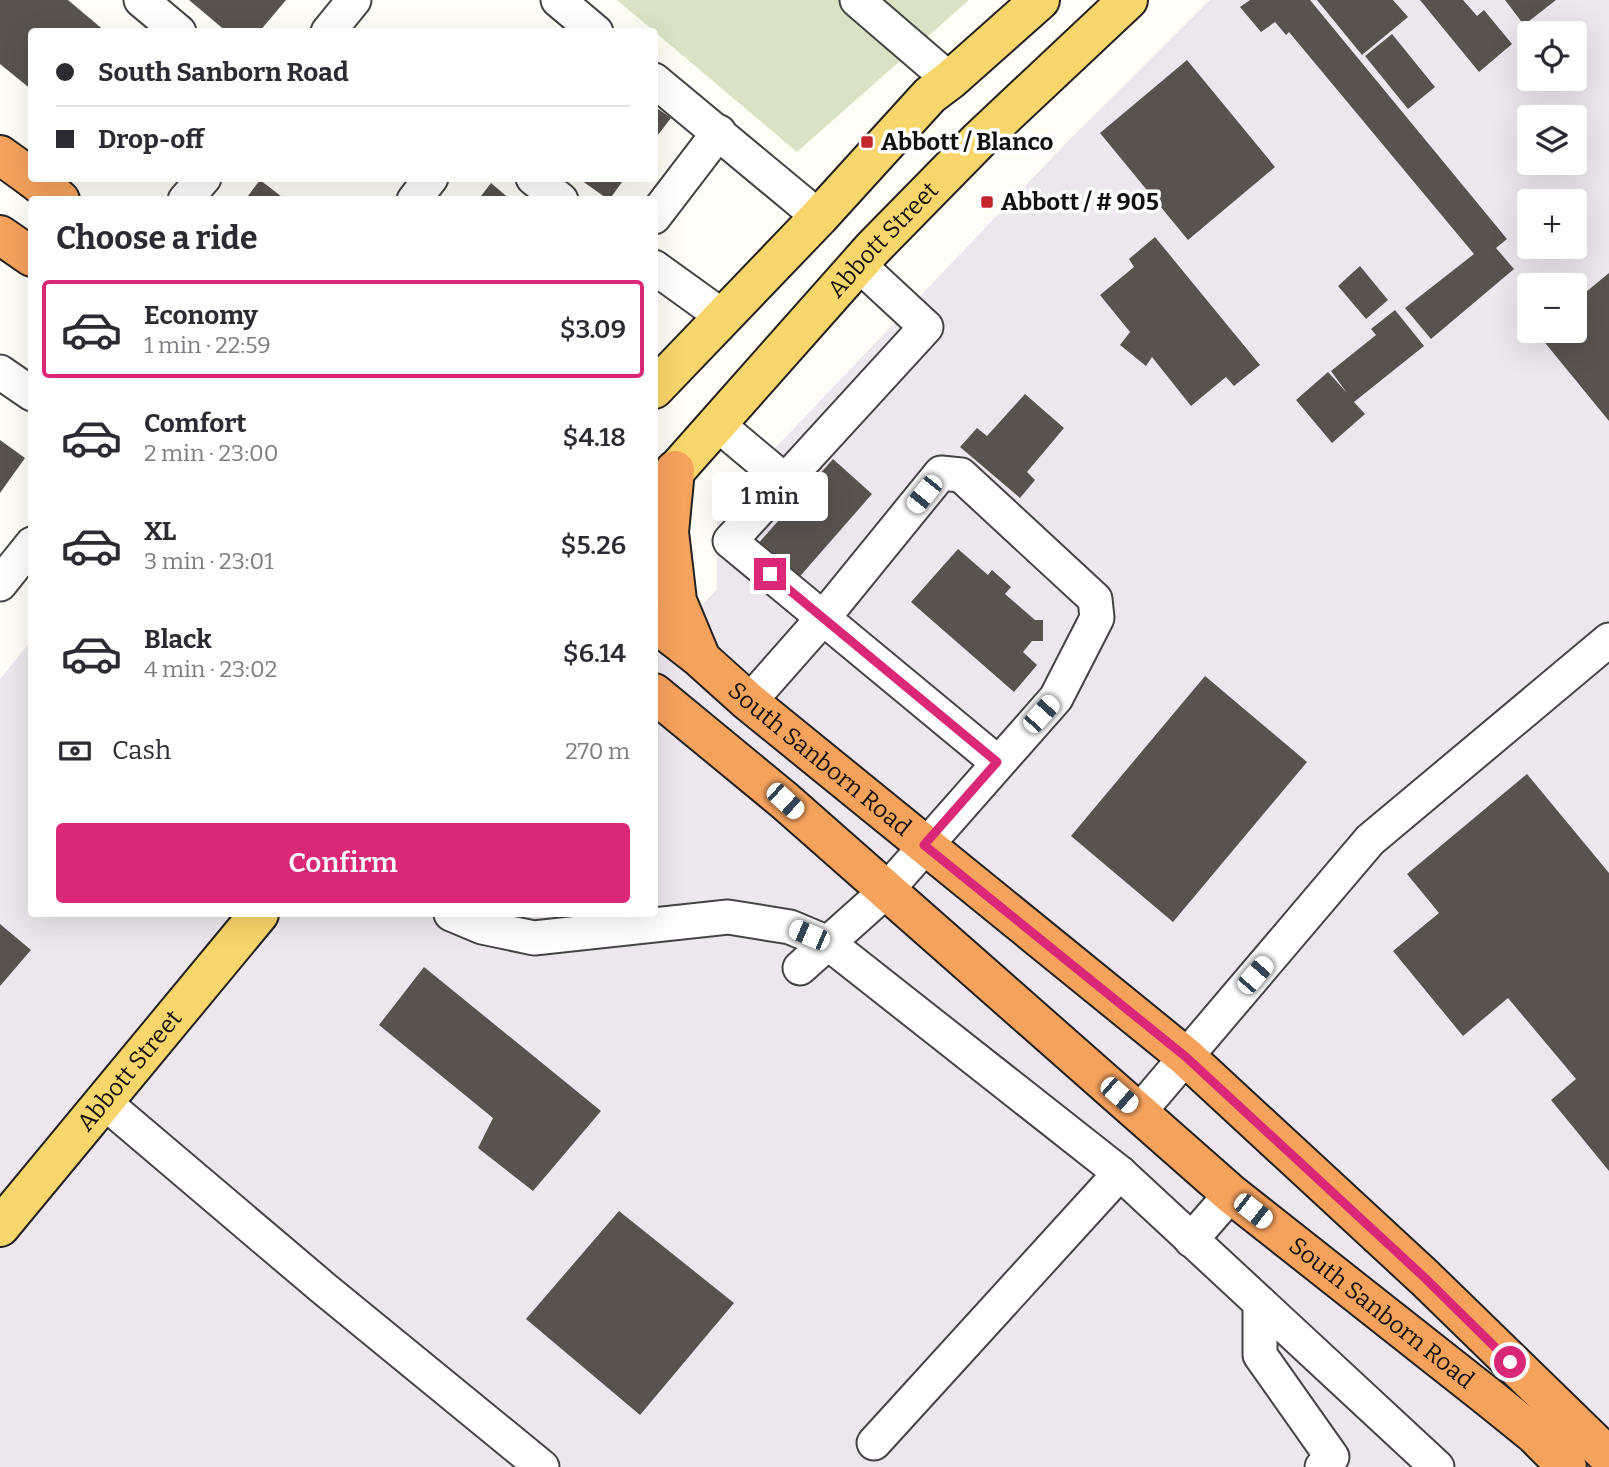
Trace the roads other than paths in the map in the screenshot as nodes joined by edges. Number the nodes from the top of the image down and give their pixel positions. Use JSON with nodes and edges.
{"nodes":[{"id":1,"x":141,"y":0,"type":"edge"},
{"id":2,"x":354,"y":0,"type":"edge"},
{"id":3,"x":558,"y":0,"type":"edge"},
{"id":4,"x":857,"y":0,"type":"edge"},
{"id":5,"x":1040,"y":0,"type":"edge"},
{"id":6,"x":1128,"y":0,"type":"edge"},
{"id":7,"x":174,"y":28,"type":"edge"},
{"id":8,"x":331,"y":28,"type":"edge"},
{"id":9,"x":591,"y":28,"type":"edge"},
{"id":10,"x":950,"y":80,"type":"junction"},
{"id":11,"x":658,"y":83,"type":"edge"},
{"id":12,"x":719,"y":132,"type":"junction"},
{"id":13,"x":0,"y":155,"type":"edge"},
{"id":14,"x":28,"y":175,"type":"edge"},
{"id":15,"x":37,"y":182,"type":"edge"},
{"id":16,"x":201,"y":182,"type":"edge"},
{"id":17,"x":428,"y":182,"type":"edge"},
{"id":18,"x":538,"y":182,"type":"edge"},
{"id":19,"x":55,"y":196,"type":"edge"},
{"id":20,"x":188,"y":196,"type":"edge"},
{"id":21,"x":417,"y":196,"type":"edge"},
{"id":22,"x":556,"y":196,"type":"edge"},
{"id":23,"x":658,"y":212,"type":"edge"},
{"id":24,"x":819,"y":217,"type":"junction"},
{"id":25,"x":0,"y":235,"type":"edge"},
{"id":26,"x":28,"y":254,"type":"edge"},
{"id":27,"x":858,"y":264,"type":"junction"},
{"id":28,"x":658,"y":270,"type":"edge"},
{"id":29,"x":722,"y":316,"type":"junction"},
{"id":30,"x":0,"y":372,"type":"edge"},
{"id":31,"x":658,"y":385,"type":"edge"},
{"id":32,"x":28,"y":391,"type":"edge"},
{"id":33,"x":716,"y":423,"type":"junction"},
{"id":34,"x":785,"y":481,"type":"junction"},
{"id":35,"x":665,"y":482,"type":"edge"},
{"id":36,"x":28,"y":549,"type":"edge"},
{"id":37,"x":0,"y":584,"type":"edge"},
{"id":38,"x":823,"y":618,"type":"junction"},
{"id":39,"x":658,"y":625,"type":"edge"},
{"id":40,"x":1609,"y":640,"type":"edge"},
{"id":41,"x":701,"y":658,"type":"junction"},
{"id":42,"x":658,"y":696,"type":"edge"},
{"id":43,"x":748,"y":702,"type":"junction"},
{"id":44,"x":997,"y":762,"type":"junction"},
{"id":45,"x":924,"y":845,"type":"junction"},
{"id":46,"x":885,"y":892,"type":"junction"},
{"id":47,"x":257,"y":917,"type":"edge"},
{"id":48,"x":458,"y":917,"type":"edge"},
{"id":49,"x":828,"y":943,"type":"junction"},
{"id":50,"x":800,"y":968,"type":"dead end"},
{"id":51,"x":1186,"y":1057,"type":"junction"},
{"id":52,"x":104,"y":1102,"type":"junction"},
{"id":53,"x":1139,"y":1112,"type":"junction"},
{"id":54,"x":1120,"y":1173,"type":"junction"},
{"id":55,"x":1231,"y":1194,"type":"junction"},
{"id":56,"x":0,"y":1227,"type":"edge"},
{"id":57,"x":1191,"y":1240,"type":"junction"},
{"id":58,"x":1259,"y":1303,"type":"junction"},
{"id":59,"x":874,"y":1443,"type":"dead end"},
{"id":60,"x":1609,"y":1457,"type":"edge"},
{"id":61,"x":542,"y":1467,"type":"edge"},
{"id":62,"x":1322,"y":1467,"type":"edge"},
{"id":63,"x":1437,"y":1467,"type":"edge"},
{"id":64,"x":1567,"y":1467,"type":"edge"}],
"edges":[{"from":1,"to":7,"type":"street"},
{"from":2,"to":8,"type":"street"},
{"from":3,"to":9,"type":"street"},
{"from":4,"to":10,"type":"street"},
{"from":5,"to":10,"type":"main road"},
{"from":6,"to":27,"type":"main road","name":"Abbott Street"},
{"from":10,"to":24,"type":"main road"},
{"from":11,"to":12,"type":"street"},
{"from":12,"to":23,"type":"street"},
{"from":12,"to":24,"type":"street"},
{"from":13,"to":14,"type":"highway"},
{"from":15,"to":19,"type":"highway"},
{"from":16,"to":20,"type":"street"},
{"from":17,"to":21,"type":"street"},
{"from":18,"to":22,"type":"street"},
{"from":24,"to":29,"type":"main road"},
{"from":25,"to":26,"type":"highway"},
{"from":27,"to":33,"type":"main road","name":"Abbott Street"},
{"from":27,"to":34,"type":"street"},
{"from":28,"to":29,"type":"street"},
{"from":29,"to":31,"type":"main road"},
{"from":30,"to":32,"type":"street"},
{"from":33,"to":34,"type":"street"},
{"from":33,"to":35,"type":"main road","name":"Abbott Street"},
{"from":34,"to":38,"type":"street"},
{"from":35,"to":41,"type":"highway"},
{"from":36,"to":37,"type":"street"},
{"from":38,"to":43,"type":"street"},
{"from":38,"to":44,"type":"street"},
{"from":38,"to":44,"type":"street"},
{"from":39,"to":41,"type":"highway","name":"South Sanborn Road"},
{"from":40,"to":51,"type":"street"},
{"from":41,"to":43,"type":"highway","name":"South Sanborn Road"},
{"from":42,"to":46,"type":"highway","name":"South Sanborn Road"},
{"from":43,"to":45,"type":"highway","name":"South Sanborn Road"},
{"from":44,"to":45,"type":"street"},
{"from":45,"to":46,"type":"street"},
{"from":45,"to":51,"type":"highway","name":"South Sanborn Road"},
{"from":46,"to":49,"type":"street"},
{"from":46,"to":53,"type":"highway","name":"South Sanborn Road"},
{"from":47,"to":52,"type":"main road","name":"Abbott Street"},
{"from":48,"to":49,"type":"street"},
{"from":49,"to":50,"type":"street"},
{"from":49,"to":54,"type":"street"},
{"from":51,"to":53,"type":"street"},
{"from":51,"to":60,"type":"highway","name":"South Sanborn Road"},
{"from":52,"to":56,"type":"main road","name":"Abbott Street"},
{"from":52,"to":61,"type":"street"},
{"from":53,"to":55,"type":"highway","name":"South Sanborn Road"},
{"from":54,"to":57,"type":"street"},
{"from":54,"to":59,"type":"street"},
{"from":55,"to":57,"type":"street"},
{"from":55,"to":64,"type":"highway","name":"South Sanborn Road"},
{"from":57,"to":58,"type":"street"},
{"from":58,"to":62,"type":"street"},
{"from":58,"to":63,"type":"street"}]}
